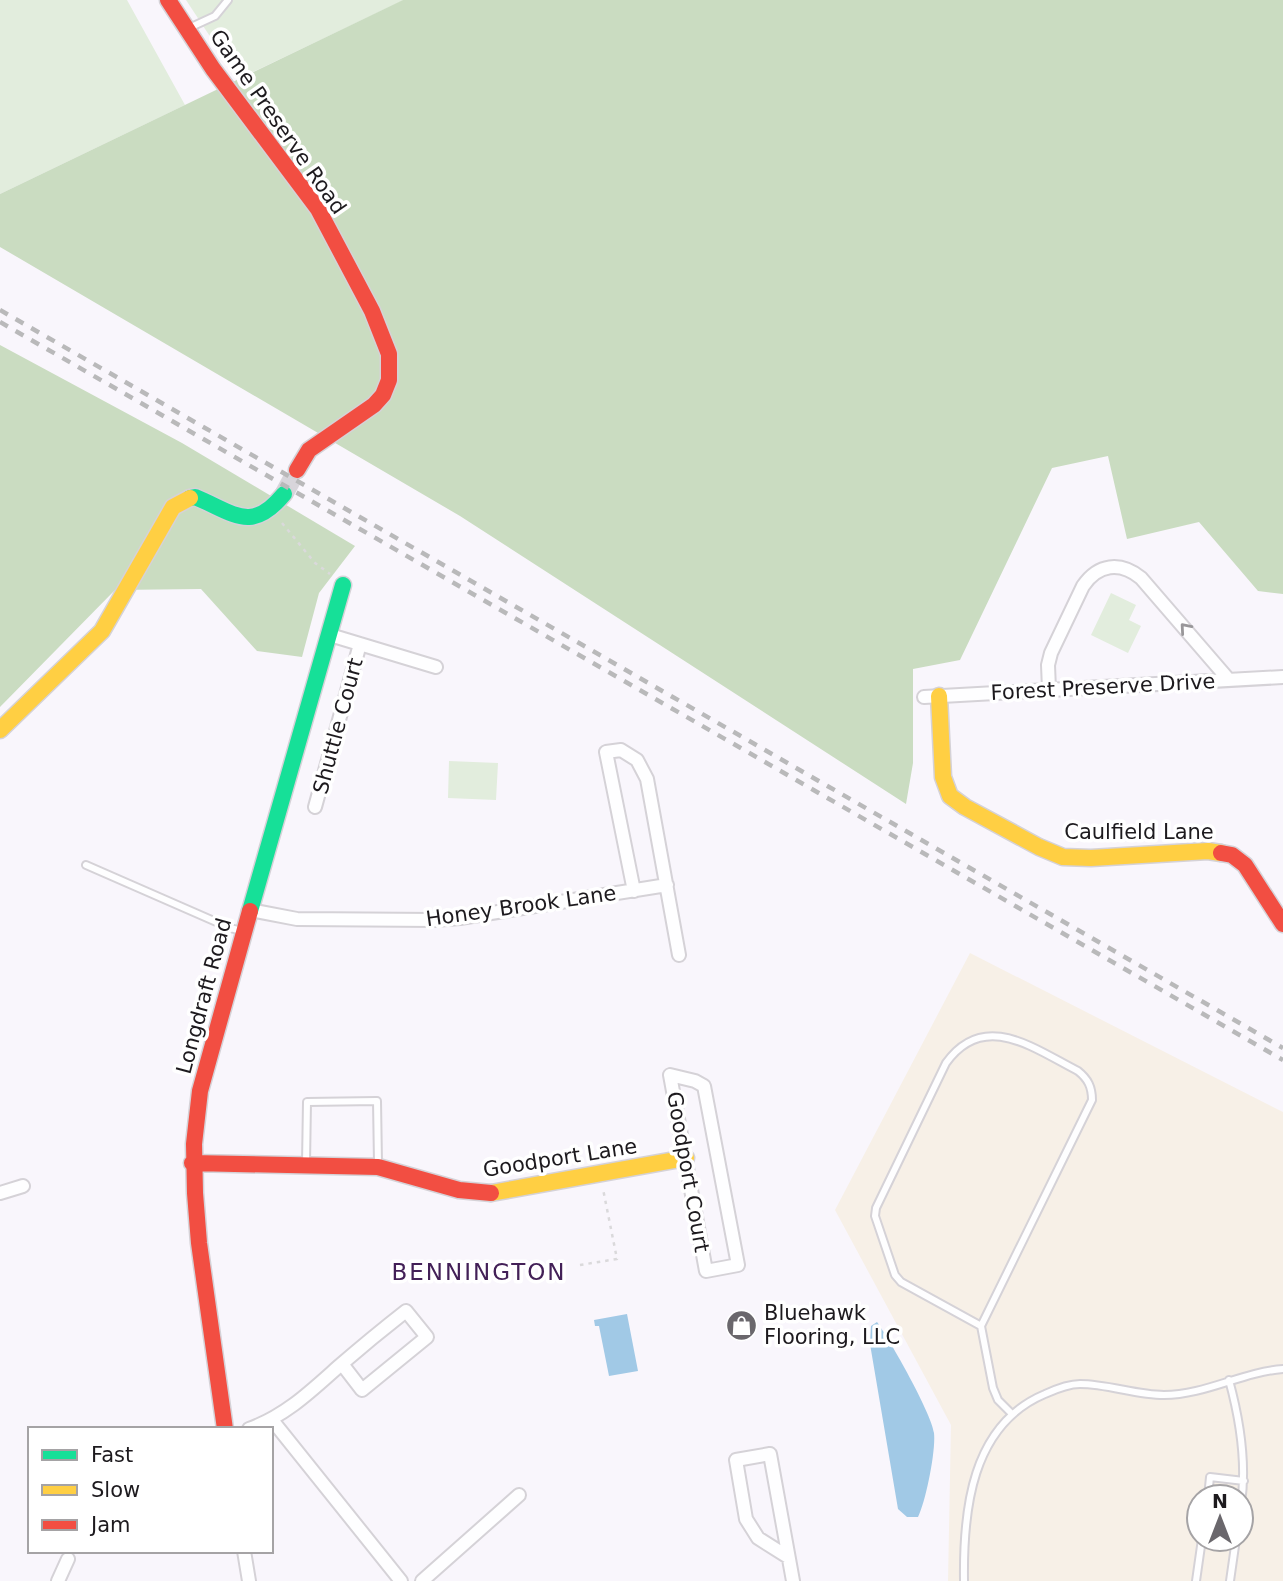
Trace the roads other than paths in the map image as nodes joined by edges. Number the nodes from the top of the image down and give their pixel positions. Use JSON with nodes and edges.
{"nodes":[{"id":1,"x":168,"y":0,"type":"edge"},
{"id":2,"x":228,"y":0,"type":"edge"},
{"id":3,"x":187,"y":29,"type":"junction"},
{"id":4,"x":297,"y":470,"type":"tunnel mouth"},
{"id":5,"x":284,"y":494,"type":"tunnel mouth"},
{"id":6,"x":343,"y":585,"type":"road end"},
{"id":7,"x":330,"y":635,"type":"junction"},
{"id":8,"x":360,"y":644,"type":"junction"},
{"id":9,"x":436,"y":667,"type":"dead end"},
{"id":10,"x":1283,"y":677,"type":"edge"},
{"id":11,"x":1229,"y":680,"type":"junction"},
{"id":12,"x":1049,"y":690,"type":"junction"},
{"id":13,"x":931,"y":697,"type":"joint"},
{"id":14,"x":0,"y":730,"type":"edge"},
{"id":15,"x":315,"y":807,"type":"dead end"},
{"id":16,"x":86,"y":864,"type":"dead end"},
{"id":17,"x":667,"y":885,"type":"junction"},
{"id":18,"x":634,"y":891,"type":"junction"},
{"id":19,"x":250,"y":910,"type":"junction"},
{"id":20,"x":1283,"y":924,"type":"edge"},
{"id":21,"x":244,"y":932,"type":"junction"},
{"id":22,"x":679,"y":956,"type":"dead end"},
{"id":23,"x":686,"y":1158,"type":"junction"},
{"id":24,"x":192,"y":1163,"type":"junction"},
{"id":25,"x":306,"y":1165,"type":"junction"},
{"id":26,"x":378,"y":1167,"type":"junction"},
{"id":27,"x":23,"y":1186,"type":"dead end"},
{"id":28,"x":0,"y":1193,"type":"edge"},
{"id":29,"x":981,"y":1326,"type":"junction"},
{"id":30,"x":342,"y":1364,"type":"junction"},
{"id":31,"x":1283,"y":1370,"type":"edge"},
{"id":32,"x":1229,"y":1380,"type":"junction"},
{"id":33,"x":1012,"y":1414,"type":"junction"},
{"id":34,"x":272,"y":1420,"type":"junction"},
{"id":35,"x":225,"y":1427,"type":"edge"},
{"id":36,"x":254,"y":1427,"type":"edge"},
{"id":37,"x":1244,"y":1481,"type":"joint"},
{"id":38,"x":1209,"y":1483,"type":"edge"},
{"id":39,"x":519,"y":1495,"type":"dead end"},
{"id":40,"x":244,"y":1553,"type":"edge"},
{"id":41,"x":1200,"y":1553,"type":"edge"},
{"id":42,"x":1234,"y":1553,"type":"edge"},
{"id":43,"x":788,"y":1557,"type":"junction"},
{"id":44,"x":68,"y":1559,"type":"dead end"},
{"id":45,"x":58,"y":1581,"type":"edge"},
{"id":46,"x":249,"y":1581,"type":"edge"},
{"id":47,"x":401,"y":1581,"type":"edge"},
{"id":48,"x":422,"y":1581,"type":"edge"},
{"id":49,"x":793,"y":1581,"type":"edge"},
{"id":50,"x":964,"y":1581,"type":"edge"},
{"id":51,"x":1196,"y":1581,"type":"edge"},
{"id":52,"x":1230,"y":1581,"type":"edge"}],
"edges":[{"from":1,"to":3,"type":"street","name":"Game Preserve Road"},
{"from":2,"to":3,"type":"lane"},
{"from":3,"to":4,"type":"street","name":"Game Preserve Road"},
{"from":5,"to":14,"type":"street"},
{"from":6,"to":7,"type":"street","name":"Longdraft Road"},
{"from":7,"to":8,"type":"street"},
{"from":7,"to":19,"type":"street","name":"Longdraft Road"},
{"from":8,"to":9,"type":"street"},
{"from":8,"to":15,"type":"street","name":"Shuttle Court"},
{"from":10,"to":11,"type":"street","name":"Forest Preserve Drive"},
{"from":11,"to":12,"type":"street","name":"Forest Preserve Drive"},
{"from":11,"to":12,"type":"street","one_way":true},
{"from":12,"to":13,"type":"street","name":"Forest Preserve Drive"},
{"from":13,"to":20,"type":"street","name":"Caulfield Lane"},
{"from":16,"to":21,"type":"lane"},
{"from":17,"to":18,"type":"street","name":"Honey Brook Lane"},
{"from":17,"to":18,"type":"street"},
{"from":17,"to":22,"type":"street"},
{"from":18,"to":19,"type":"street","name":"Honey Brook Lane"},
{"from":19,"to":21,"type":"street","name":"Longdraft Road"},
{"from":21,"to":24,"type":"street","name":"Longdraft Road"},
{"from":23,"to":23,"type":"street","name":"Goodport Court"},
{"from":23,"to":26,"type":"street","name":"Goodport Lane"},
{"from":24,"to":25,"type":"street","name":"Goodport Lane"},
{"from":24,"to":35,"type":"street","name":"Longdraft Road"},
{"from":25,"to":26,"type":"street","name":"Goodport Lane"},
{"from":25,"to":26,"type":"lane"},
{"from":27,"to":28,"type":"street"},
{"from":29,"to":29,"type":"lane"},
{"from":29,"to":33,"type":"lane"},
{"from":30,"to":30,"type":"street"},
{"from":30,"to":34,"type":"street"},
{"from":31,"to":32,"type":"lane"},
{"from":32,"to":33,"type":"lane"},
{"from":32,"to":37,"type":"lane"},
{"from":33,"to":50,"type":"lane"},
{"from":34,"to":36,"type":"street"},
{"from":34,"to":47,"type":"street"},
{"from":37,"to":38,"type":"lane"},
{"from":39,"to":48,"type":"street"},
{"from":40,"to":46,"type":"street"},
{"from":41,"to":51,"type":"lane"},
{"from":42,"to":52,"type":"lane"},
{"from":43,"to":43,"type":"street"},
{"from":43,"to":49,"type":"street"},
{"from":44,"to":45,"type":"street"}]}
